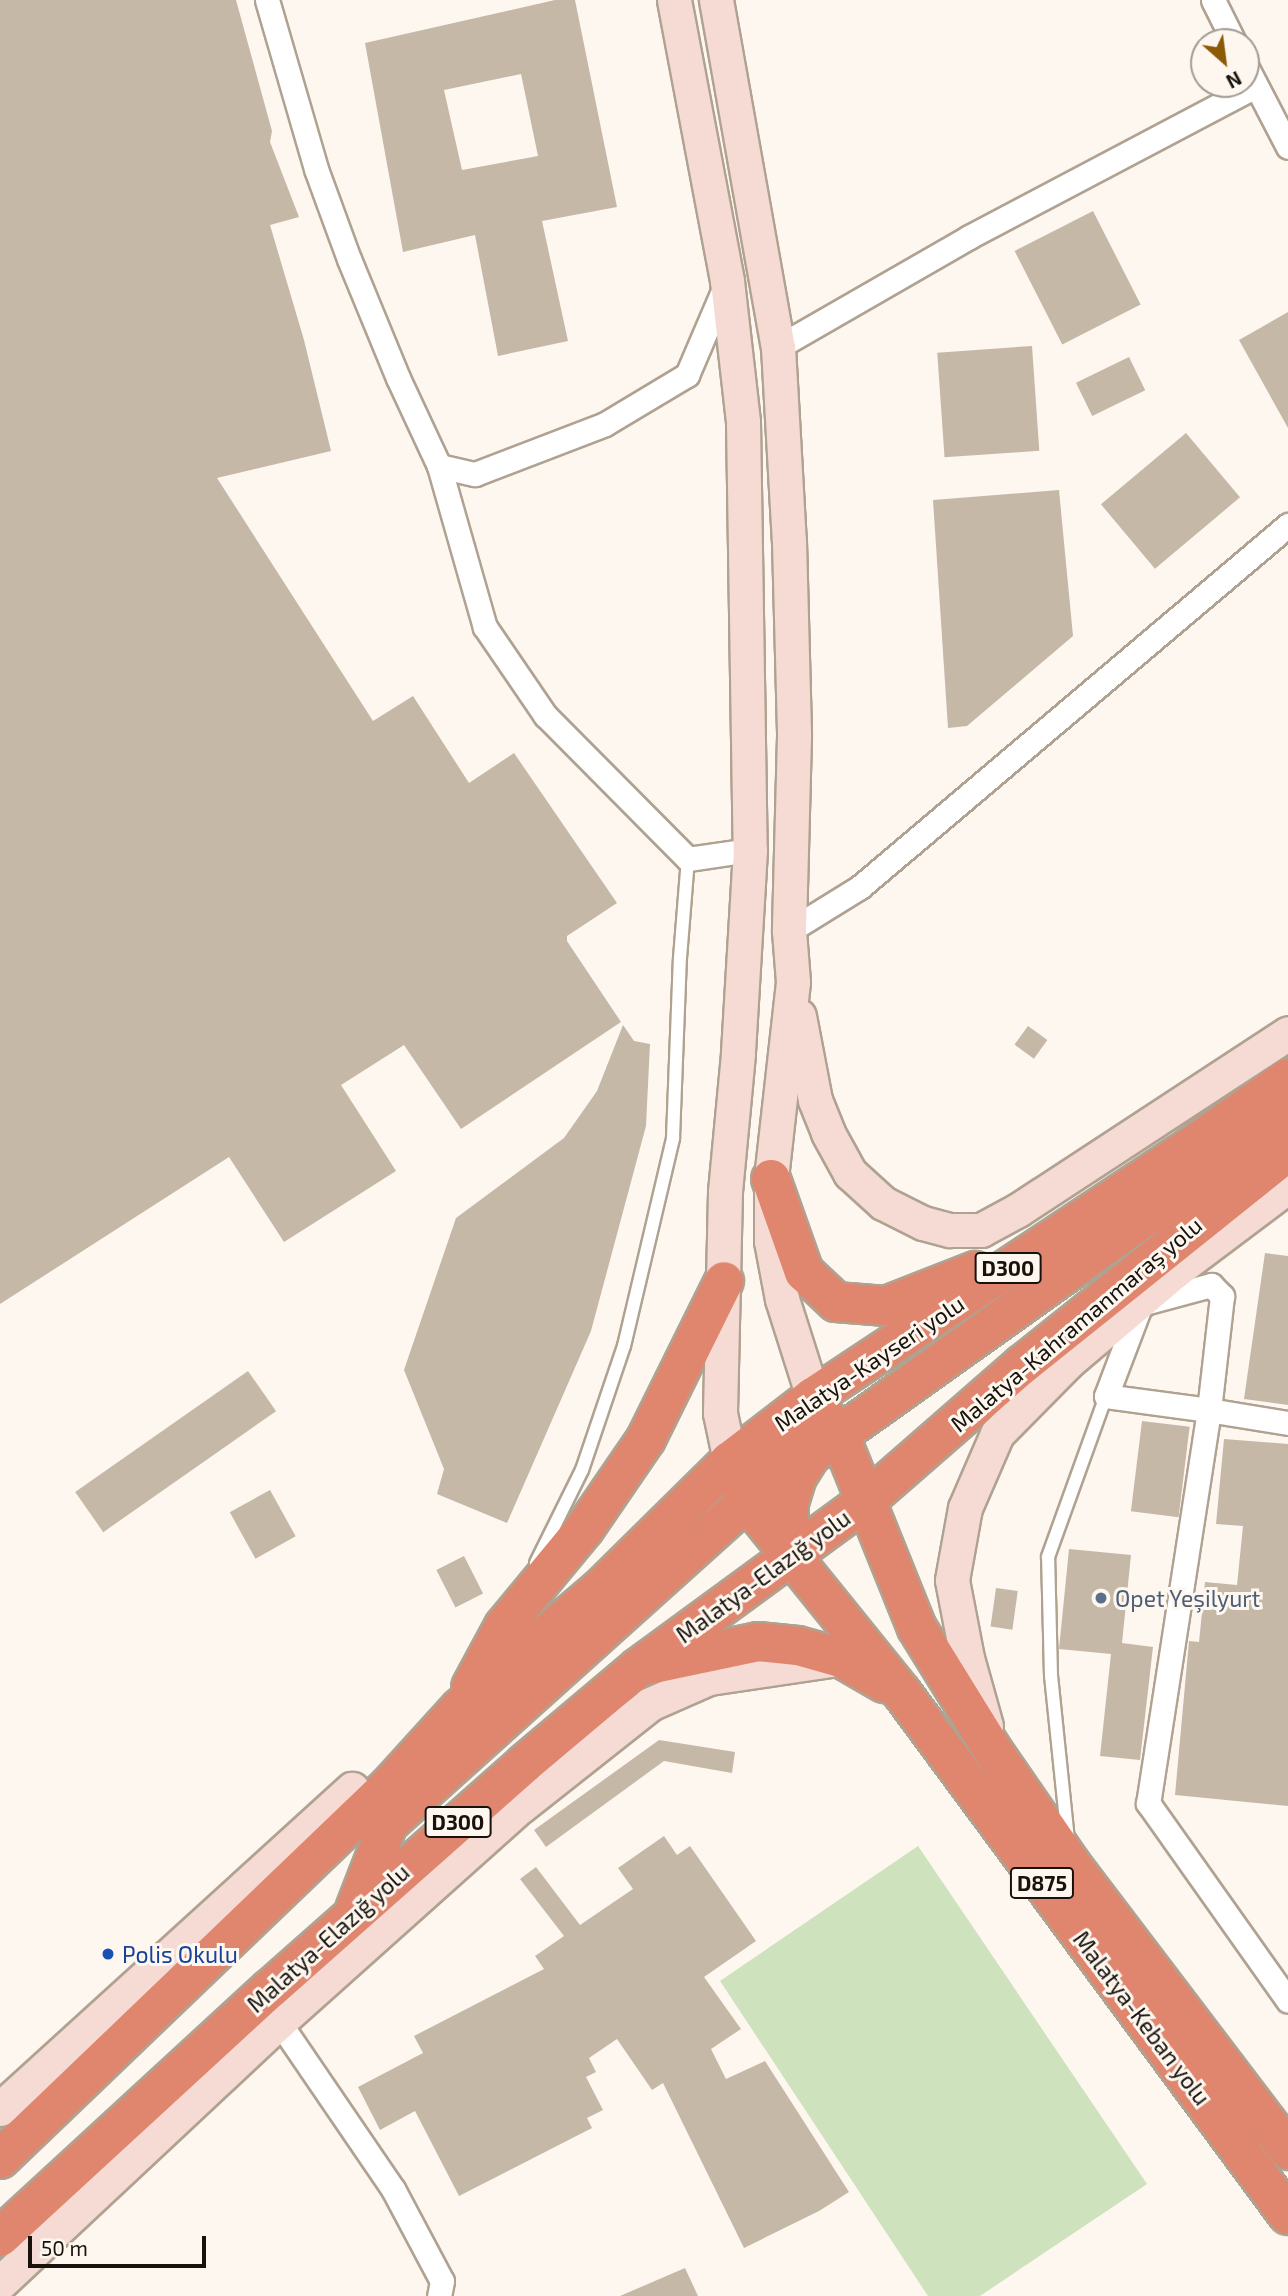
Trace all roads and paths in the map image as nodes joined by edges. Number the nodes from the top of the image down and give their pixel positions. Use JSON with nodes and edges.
{"nodes":[{"id":1,"x":267,"y":0,"type":"edge"},
{"id":2,"x":674,"y":0,"type":"edge"},
{"id":3,"x":716,"y":0,"type":"edge"},
{"id":4,"x":1213,"y":0,"type":"edge"},
{"id":5,"x":1227,"y":28,"type":"edge"},
{"id":6,"x":1260,"y":93,"type":"edge"},
{"id":7,"x":1213,"y":98,"type":"edge"},
{"id":8,"x":1288,"y":147,"type":"edge"},
{"id":9,"x":727,"y":281,"type":"junction"},
{"id":10,"x":778,"y":347,"type":"junction"},
{"id":11,"x":439,"y":466,"type":"junction"},
{"id":12,"x":1288,"y":525,"type":"edge"},
{"id":13,"x":750,"y":850,"type":"junction"},
{"id":14,"x":688,"y":859,"type":"junction"},
{"id":15,"x":789,"y":931,"type":"junction"},
{"id":16,"x":793,"y":982,"type":"junction"},
{"id":17,"x":1288,"y":1033,"type":"edge"},
{"id":18,"x":1288,"y":1078,"type":"edge"},
{"id":19,"x":1288,"y":1115,"type":"edge"},
{"id":20,"x":1288,"y":1152,"type":"edge"},
{"id":21,"x":771,"y":1179,"type":"junction"},
{"id":22,"x":1288,"y":1186,"type":"edge"},
{"id":23,"x":1046,"y":1243,"type":"junction"},
{"id":24,"x":724,"y":1281,"type":"junction"},
{"id":25,"x":1141,"y":1304,"type":"junction"},
{"id":26,"x":1069,"y":1361,"type":"junction"},
{"id":27,"x":1106,"y":1396,"type":"junction"},
{"id":28,"x":813,"y":1397,"type":"junction"},
{"id":29,"x":1209,"y":1410,"type":"junction"},
{"id":30,"x":968,"y":1412,"type":"junction"},
{"id":31,"x":1288,"y":1423,"type":"edge"},
{"id":32,"x":846,"y":1429,"type":"junction"},
{"id":33,"x":730,"y":1461,"type":"junction"},
{"id":34,"x":881,"y":1488,"type":"junction"},
{"id":35,"x":701,"y":1489,"type":"junction"},
{"id":36,"x":737,"y":1510,"type":"junction"},
{"id":37,"x":789,"y":1555,"type":"junction"},
{"id":38,"x":504,"y":1626,"type":"junction"},
{"id":39,"x":841,"y":1658,"type":"junction"},
{"id":40,"x":639,"y":1667,"type":"junction"},
{"id":41,"x":902,"y":1693,"type":"junction"},
{"id":42,"x":460,"y":1708,"type":"junction"},
{"id":43,"x":993,"y":1751,"type":"junction"},
{"id":44,"x":352,"y":1789,"type":"joint"},
{"id":45,"x":1071,"y":1864,"type":"junction"},
{"id":46,"x":353,"y":1916,"type":"junction"},
{"id":47,"x":1288,"y":2001,"type":"edge"},
{"id":48,"x":279,"y":2022,"type":"junction"},
{"id":49,"x":5,"y":2095,"type":"edge"},
{"id":50,"x":1288,"y":2150,"type":"edge"},
{"id":51,"x":0,"y":2159,"type":"edge"},
{"id":52,"x":71,"y":2172,"type":"junction"},
{"id":53,"x":1288,"y":2215,"type":"edge"},
{"id":54,"x":0,"y":2237,"type":"edge"},
{"id":55,"x":0,"y":2242,"type":"edge"},
{"id":56,"x":0,"y":2283,"type":"edge"},
{"id":57,"x":439,"y":2296,"type":"edge"}],
"edges":[{"from":1,"to":11,"type":"street"},
{"from":2,"to":9,"type":"street"},
{"from":3,"to":10,"type":"street"},
{"from":4,"to":5,"type":"street"},
{"from":6,"to":8,"type":"street"},
{"from":7,"to":10,"type":"street"},
{"from":9,"to":11,"type":"street"},
{"from":9,"to":13,"type":"street"},
{"from":10,"to":15,"type":"street"},
{"from":11,"to":14,"type":"street"},
{"from":12,"to":15,"type":"street"},
{"from":13,"to":14,"type":"street"},
{"from":13,"to":24,"type":"street"},
{"from":14,"to":38,"type":"lane"},
{"from":15,"to":16,"type":"street"},
{"from":16,"to":17,"type":"street"},
{"from":16,"to":21,"type":"street"},
{"from":18,"to":23,"type":"highway","name":"Malatya-Kayseri yolu","number":"D300"},
{"from":19,"to":32,"type":"highway"},
{"from":20,"to":30,"type":"highway","name":"Malatya-Kahramanmaraş yolu","number":"D300"},
{"from":21,"to":23,"type":"highway"},
{"from":21,"to":28,"type":"street"},
{"from":22,"to":25,"type":"street"},
{"from":23,"to":28,"type":"highway","name":"Malatya-Kayseri yolu","number":"D300"},
{"from":24,"to":33,"type":"street"},
{"from":24,"to":38,"type":"highway"},
{"from":25,"to":26,"type":"street"},
{"from":25,"to":27,"type":"street"},
{"from":25,"to":29,"type":"street"},
{"from":26,"to":30,"type":"highway"},
{"from":26,"to":43,"type":"street"},
{"from":27,"to":29,"type":"street"},
{"from":27,"to":45,"type":"lane"},
{"from":28,"to":32,"type":"highway","name":"Malatya-Keban yolu"},
{"from":28,"to":33,"type":"highway","name":"Malatya-Kayseri yolu","number":"D300"},
{"from":28,"to":36,"type":"highway"},
{"from":29,"to":31,"type":"street"},
{"from":29,"to":47,"type":"street"},
{"from":30,"to":34,"type":"highway","name":"Malatya-Kahramanmaraş yolu","number":"D300"},
{"from":32,"to":34,"type":"highway","name":"Malatya-Keban yolu"},
{"from":32,"to":37,"type":"highway"},
{"from":33,"to":35,"type":"highway","number":"D300"},
{"from":33,"to":36,"type":"highway"},
{"from":34,"to":37,"type":"highway","name":"Malatya-Elazığ yolu","number":"D300"},
{"from":34,"to":43,"type":"highway","name":"Malatya-Keban yolu","number":"D875"},
{"from":35,"to":36,"type":"highway"},
{"from":35,"to":42,"type":"highway","number":"D300"},
{"from":36,"to":37,"type":"highway","name":"Malatya-Keban yolu"},
{"from":36,"to":46,"type":"highway"},
{"from":37,"to":40,"type":"highway","name":"Malatya-Elazığ yolu","number":"D300"},
{"from":37,"to":41,"type":"highway","name":"Malatya-Keban yolu","number":"D875"},
{"from":38,"to":42,"type":"highway"},
{"from":39,"to":40,"type":"highway"},
{"from":39,"to":41,"type":"highway"},
{"from":39,"to":48,"type":"street"},
{"from":40,"to":46,"type":"highway","name":"Malatya-Elazığ yolu","number":"D300"},
{"from":41,"to":53,"type":"highway","name":"Malatya-Keban yolu","number":"D875"},
{"from":42,"to":44,"type":"highway"},
{"from":42,"to":51,"type":"highway","number":"D300"},
{"from":43,"to":45,"type":"highway","name":"Malatya-Keban yolu","number":"D875"},
{"from":44,"to":49,"type":"street"},
{"from":45,"to":50,"type":"highway","name":"Malatya-Keban yolu","number":"D875"},
{"from":46,"to":52,"type":"highway","name":"Malatya-Elazığ yolu","number":"D300"},
{"from":48,"to":56,"type":"street"},
{"from":48,"to":57,"type":"street"},
{"from":52,"to":54,"type":"highway","name":"Malatya-Elazığ yolu","number":"D300"},
{"from":52,"to":55,"type":"street"}]}
